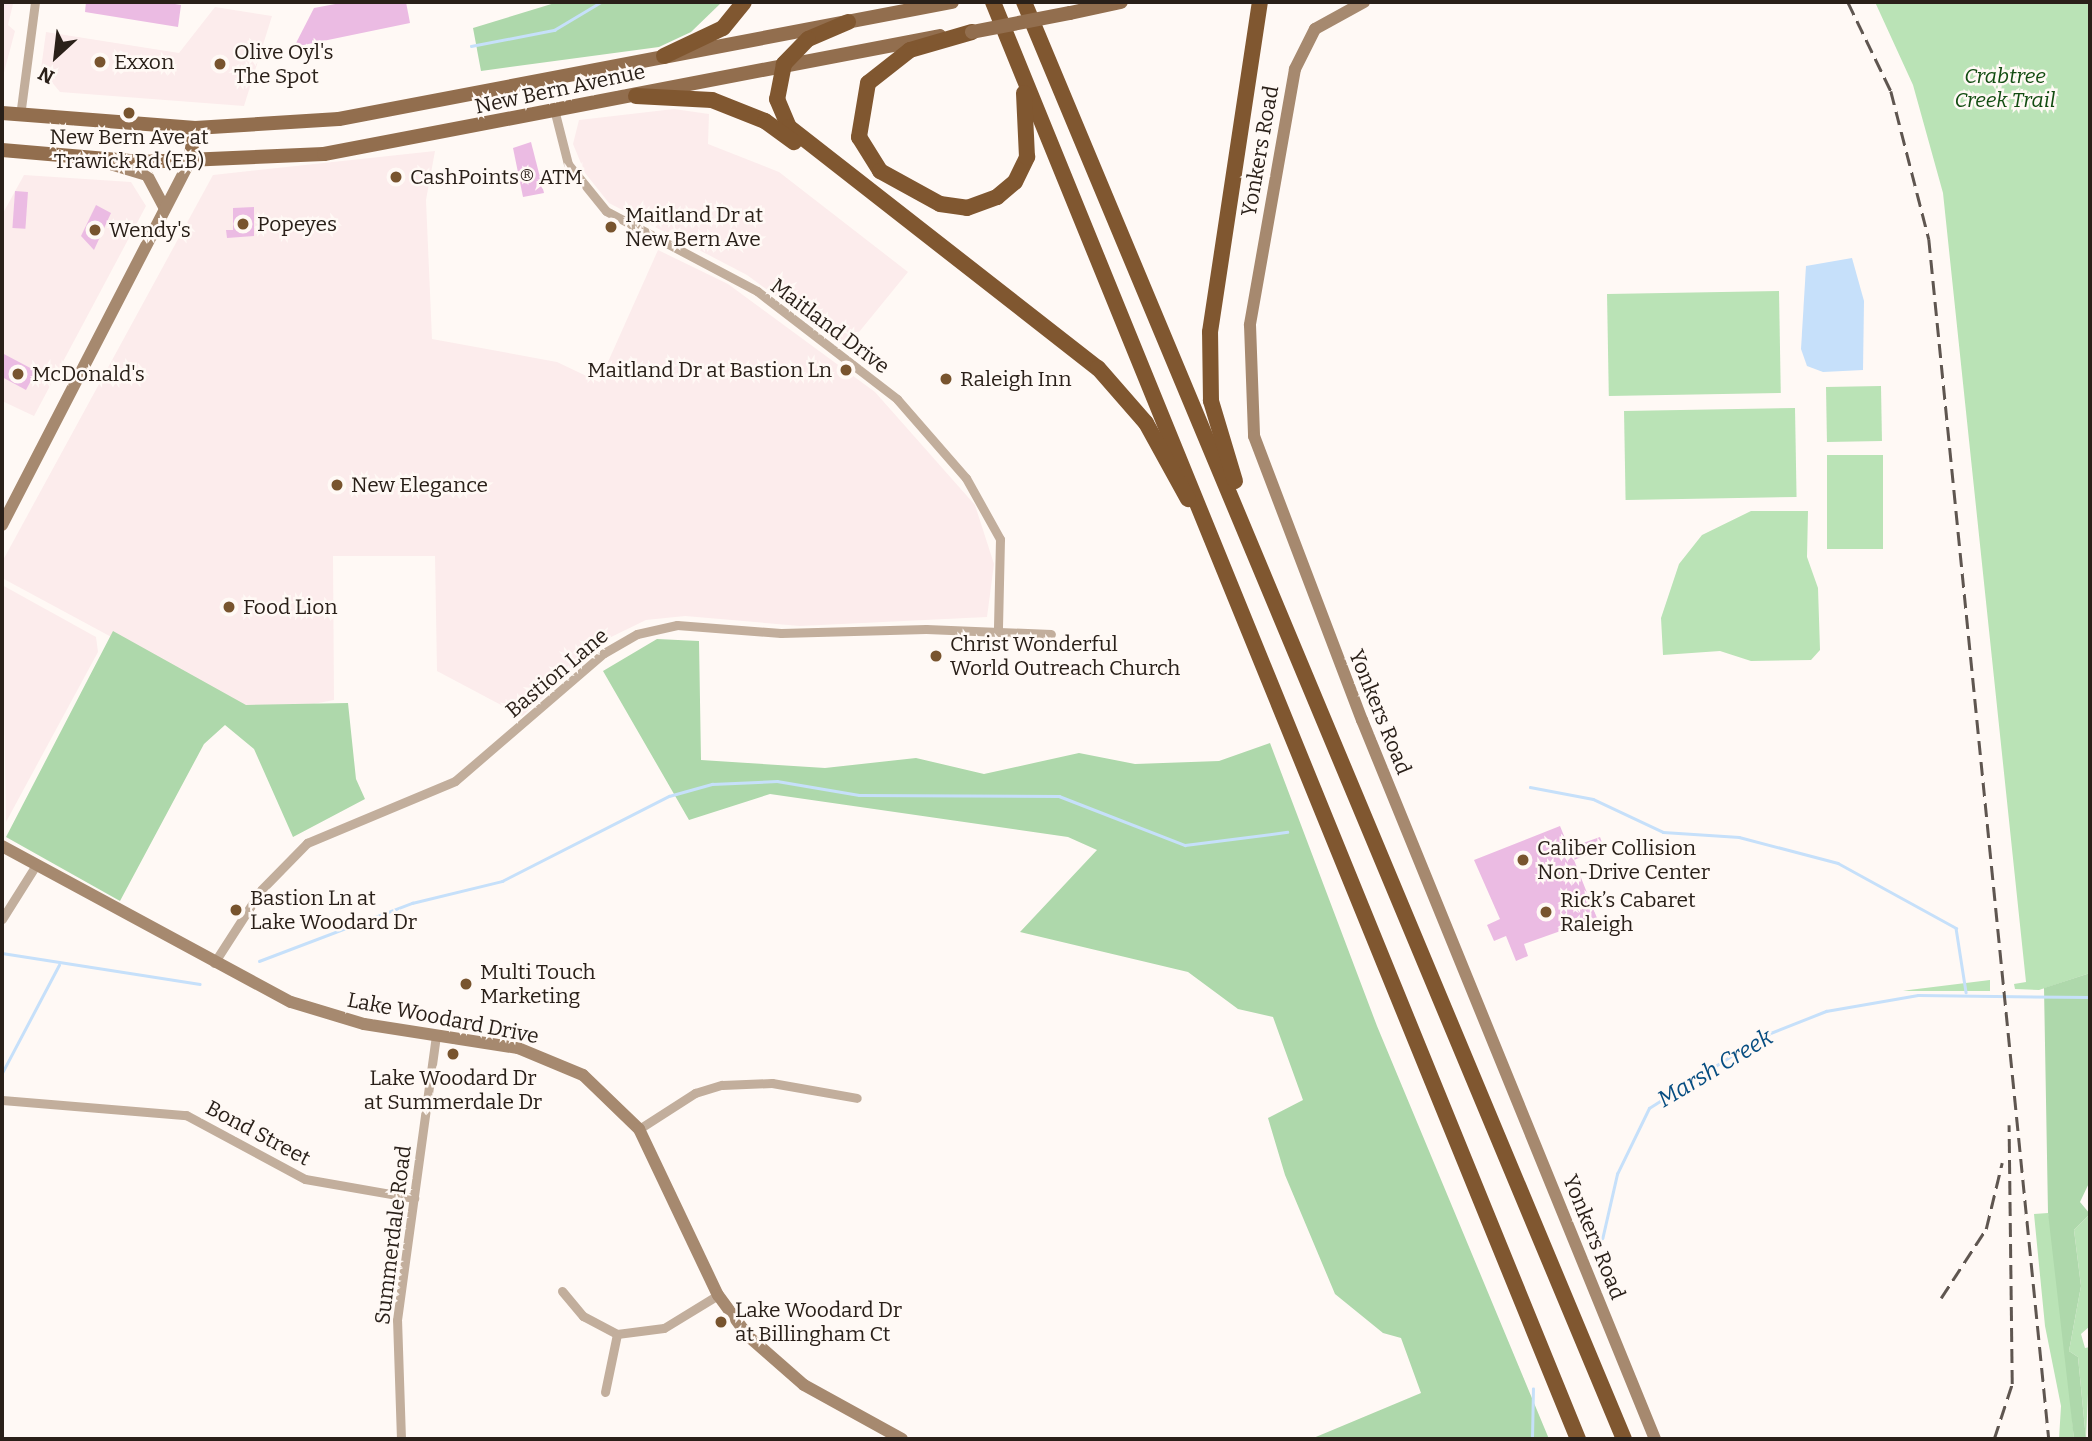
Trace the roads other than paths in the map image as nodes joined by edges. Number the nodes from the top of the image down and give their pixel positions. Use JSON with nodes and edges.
{"nodes":[{"id":1,"x":35,"y":2,"type":"edge"},
{"id":2,"x":744,"y":2,"type":"edge"},
{"id":3,"x":952,"y":2,"type":"edge"},
{"id":4,"x":993,"y":2,"type":"edge"},
{"id":5,"x":1024,"y":2,"type":"edge"},
{"id":6,"x":1121,"y":2,"type":"edge"},
{"id":7,"x":1260,"y":2,"type":"edge"},
{"id":8,"x":1364,"y":2,"type":"edge"},
{"id":9,"x":848,"y":22,"type":"junction"},
{"id":10,"x":972,"y":32,"type":"junction"},
{"id":11,"x":1015,"y":52,"type":"junction"},
{"id":12,"x":664,"y":56,"type":"junction"},
{"id":13,"x":784,"y":64,"type":"junction"},
{"id":14,"x":636,"y":96,"type":"junction"},
{"id":15,"x":2,"y":113,"type":"edge"},
{"id":16,"x":555,"y":113,"type":"junction"},
{"id":17,"x":20,"y":116,"type":"junction"},
{"id":18,"x":195,"y":128,"type":"junction"},
{"id":19,"x":2,"y":150,"type":"edge"},
{"id":20,"x":94,"y":159,"type":"junction"},
{"id":21,"x":190,"y":161,"type":"junction"},
{"id":22,"x":848,"y":178,"type":"junction"},
{"id":23,"x":165,"y":209,"type":"junction"},
{"id":24,"x":2,"y":525,"type":"edge"},
{"id":25,"x":1214,"y":537,"type":"junction"},
{"id":26,"x":1252,"y":537,"type":"junction"},
{"id":27,"x":999,"y":629,"type":"junction"},
{"id":28,"x":1051,"y":634,"type":"dead end"},
{"id":29,"x":2,"y":846,"type":"edge"},
{"id":30,"x":36,"y":865,"type":"junction"},
{"id":31,"x":2,"y":919,"type":"edge"},
{"id":32,"x":214,"y":963,"type":"junction"},
{"id":33,"x":436,"y":1036,"type":"junction"},
{"id":34,"x":856,"y":1098,"type":"dead end"},
{"id":35,"x":2,"y":1100,"type":"edge"},
{"id":36,"x":639,"y":1129,"type":"junction"},
{"id":37,"x":414,"y":1198,"type":"junction"},
{"id":38,"x":562,"y":1291,"type":"dead end"},
{"id":39,"x":718,"y":1295,"type":"junction"},
{"id":40,"x":617,"y":1334,"type":"junction"},
{"id":41,"x":605,"y":1392,"type":"dead end"},
{"id":42,"x":401,"y":1439,"type":"edge"},
{"id":43,"x":902,"y":1439,"type":"edge"},
{"id":44,"x":1578,"y":1439,"type":"edge"},
{"id":45,"x":1624,"y":1439,"type":"edge"},
{"id":46,"x":1655,"y":1439,"type":"edge"}],
"edges":[{"from":1,"to":17,"type":"street"},
{"from":2,"to":12,"type":"highway"},
{"from":3,"to":9,"type":"main road","name":"New Bern Avenue"},
{"from":4,"to":11,"type":"highway"},
{"from":5,"to":26,"type":"highway"},
{"from":6,"to":10,"type":"main road","name":"New Bern Avenue","bridge":true},
{"from":7,"to":26,"type":"highway"},
{"from":8,"to":46,"type":"street","name":"Yonkers Road"},
{"from":9,"to":12,"type":"main road","name":"New Bern Avenue"},
{"from":9,"to":13,"type":"highway"},
{"from":10,"to":11,"type":"highway"},
{"from":10,"to":13,"type":"main road","name":"New Bern Avenue"},
{"from":11,"to":25,"type":"highway"},
{"from":12,"to":18,"type":"main road","name":"New Bern Avenue"},
{"from":13,"to":14,"type":"main road","name":"New Bern Avenue"},
{"from":13,"to":22,"type":"highway"},
{"from":14,"to":16,"type":"main road","name":"New Bern Avenue"},
{"from":14,"to":22,"type":"highway"},
{"from":15,"to":17,"type":"main road","name":"New Bern Avenue"},
{"from":16,"to":21,"type":"main road","name":"New Bern Avenue"},
{"from":16,"to":27,"type":"street","name":"Maitland Drive"},
{"from":17,"to":18,"type":"main road","name":"New Bern Avenue"},
{"from":18,"to":21,"type":"main road"},
{"from":19,"to":20,"type":"main road","name":"New Bern Avenue"},
{"from":20,"to":21,"type":"main road","name":"New Bern Avenue"},
{"from":20,"to":23,"type":"street"},
{"from":21,"to":23,"type":"street"},
{"from":22,"to":25,"type":"highway"},
{"from":23,"to":24,"type":"street"},
{"from":25,"to":44,"type":"highway"},
{"from":26,"to":45,"type":"highway"},
{"from":27,"to":28,"type":"street","name":"Bastion Lane"},
{"from":27,"to":32,"type":"street","name":"Bastion Lane"},
{"from":29,"to":30,"type":"street","name":"Lake Woodard Drive"},
{"from":30,"to":31,"type":"street"},
{"from":30,"to":32,"type":"street","name":"Lake Woodard Drive"},
{"from":32,"to":33,"type":"street","name":"Lake Woodard Drive"},
{"from":33,"to":36,"type":"street","name":"Lake Woodard Drive"},
{"from":33,"to":37,"type":"street","name":"Summerdale Road"},
{"from":34,"to":36,"type":"street"},
{"from":35,"to":37,"type":"street","name":"Bond Street"},
{"from":36,"to":39,"type":"street","name":"Lake Woodard Drive"},
{"from":37,"to":42,"type":"street","name":"Summerdale Road"},
{"from":38,"to":40,"type":"street"},
{"from":39,"to":40,"type":"street"},
{"from":39,"to":43,"type":"street","name":"Lake Woodard Drive"},
{"from":40,"to":41,"type":"street"}]}
